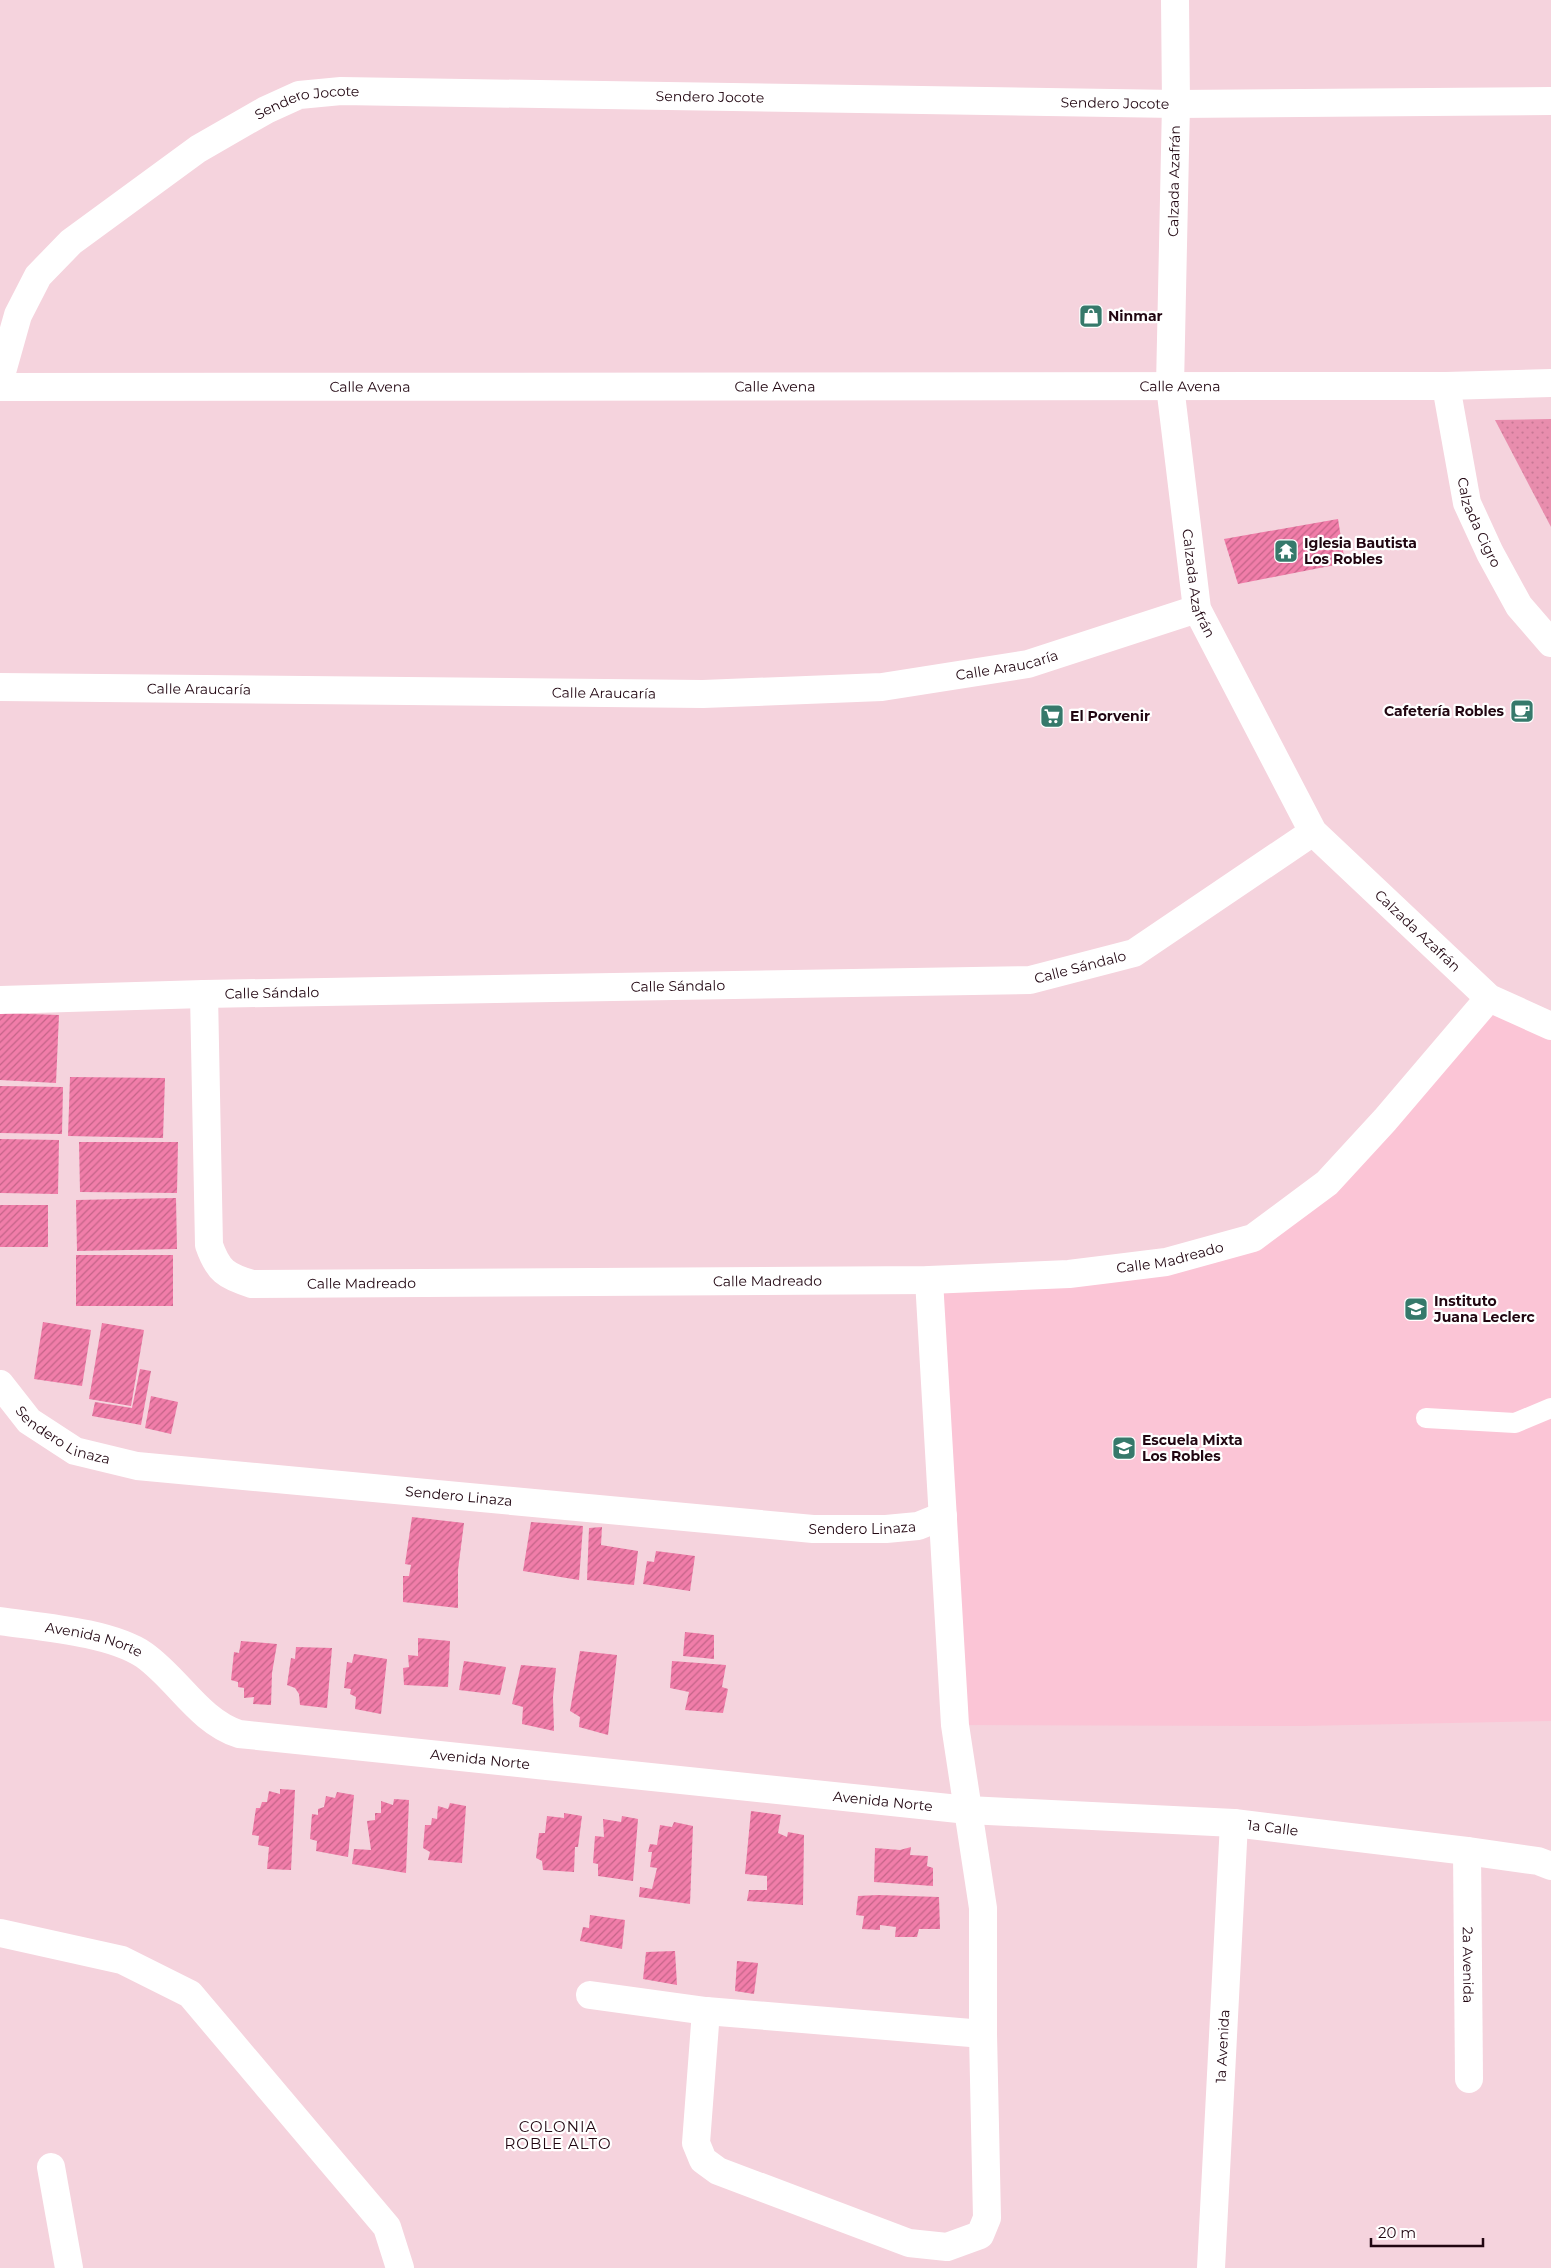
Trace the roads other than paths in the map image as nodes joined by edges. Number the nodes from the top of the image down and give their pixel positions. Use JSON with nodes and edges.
{"nodes":[{"id":1,"x":1175,"y":0,"type":"edge"},
{"id":2,"x":1551,"y":101,"type":"edge"},
{"id":3,"x":1176,"y":104,"type":"junction"},
{"id":4,"x":0,"y":379,"type":"edge"},
{"id":5,"x":1551,"y":383,"type":"edge"},
{"id":6,"x":0,"y":386,"type":"edge"},
{"id":7,"x":1170,"y":386,"type":"junction"},
{"id":8,"x":1446,"y":386,"type":"junction"},
{"id":9,"x":1197,"y":609,"type":"junction"},
{"id":10,"x":1551,"y":643,"type":"edge"},
{"id":11,"x":0,"y":687,"type":"edge"},
{"id":12,"x":1313,"y":832,"type":"junction"},
{"id":13,"x":204,"y":994,"type":"junction"},
{"id":14,"x":1490,"y":998,"type":"junction"},
{"id":15,"x":0,"y":1000,"type":"edge"},
{"id":16,"x":1551,"y":1026,"type":"edge"},
{"id":17,"x":929,"y":1280,"type":"junction"},
{"id":18,"x":0,"y":1384,"type":"edge"},
{"id":19,"x":1551,"y":1408,"type":"edge"},
{"id":20,"x":1426,"y":1418,"type":"dead end"},
{"id":21,"x":943,"y":1516,"type":"junction"},
{"id":22,"x":0,"y":1621,"type":"edge"},
{"id":23,"x":981,"y":1811,"type":"junction"},
{"id":24,"x":1234,"y":1823,"type":"junction"},
{"id":25,"x":1467,"y":1851,"type":"junction"},
{"id":26,"x":1551,"y":1866,"type":"edge"},
{"id":27,"x":0,"y":1933,"type":"edge"},
{"id":28,"x":590,"y":1995,"type":"dead end"},
{"id":29,"x":706,"y":2011,"type":"junction"},
{"id":30,"x":983,"y":2034,"type":"junction"},
{"id":31,"x":1470,"y":2080,"type":"dead end"},
{"id":32,"x":51,"y":2167,"type":"dead end"},
{"id":33,"x":69,"y":2268,"type":"edge"},
{"id":34,"x":400,"y":2268,"type":"edge"},
{"id":35,"x":1211,"y":2268,"type":"edge"}],
"edges":[{"from":1,"to":3,"type":"street","name":"Calzada Azafrán"},
{"from":2,"to":3,"type":"street","name":"Sendero Jocote"},
{"from":3,"to":4,"type":"street","name":"Sendero Jocote"},
{"from":3,"to":7,"type":"street","name":"Calzada Azafrán"},
{"from":5,"to":8,"type":"street","name":"Calle Avena"},
{"from":6,"to":7,"type":"street","name":"Calle Avena"},
{"from":7,"to":8,"type":"street","name":"Calle Avena"},
{"from":7,"to":9,"type":"street","name":"Calzada Azafrán"},
{"from":8,"to":10,"type":"street","name":"Calzada Cigro"},
{"from":9,"to":11,"type":"street","name":"Calle Araucaría"},
{"from":9,"to":12,"type":"street","name":"Calzada Azafrán"},
{"from":12,"to":13,"type":"street","name":"Calle Sándalo"},
{"from":12,"to":14,"type":"street","name":"Calzada Azafrán"},
{"from":13,"to":15,"type":"street","name":"Calle Sándalo"},
{"from":13,"to":17,"type":"street","name":"Calle Madreado"},
{"from":14,"to":16,"type":"street","name":"Calzada Azafrán"},
{"from":14,"to":17,"type":"street","name":"Calle Madreado"},
{"from":17,"to":21,"type":"street"},
{"from":18,"to":21,"type":"street","name":"Sendero Linaza"},
{"from":19,"to":20,"type":"lane"},
{"from":21,"to":23,"type":"street"},
{"from":22,"to":23,"type":"street","name":"Avenida Norte"},
{"from":23,"to":24,"type":"street","name":"1a Calle"},
{"from":23,"to":30,"type":"street"},
{"from":24,"to":25,"type":"street","name":"1a Calle"},
{"from":24,"to":35,"type":"street","name":"1a Avenida"},
{"from":25,"to":26,"type":"street","name":"1a Calle"},
{"from":25,"to":31,"type":"street","name":"2a Avenida"},
{"from":27,"to":34,"type":"street"},
{"from":28,"to":29,"type":"street"},
{"from":29,"to":30,"type":"street"},
{"from":29,"to":30,"type":"street"},
{"from":32,"to":33,"type":"street"}]}
